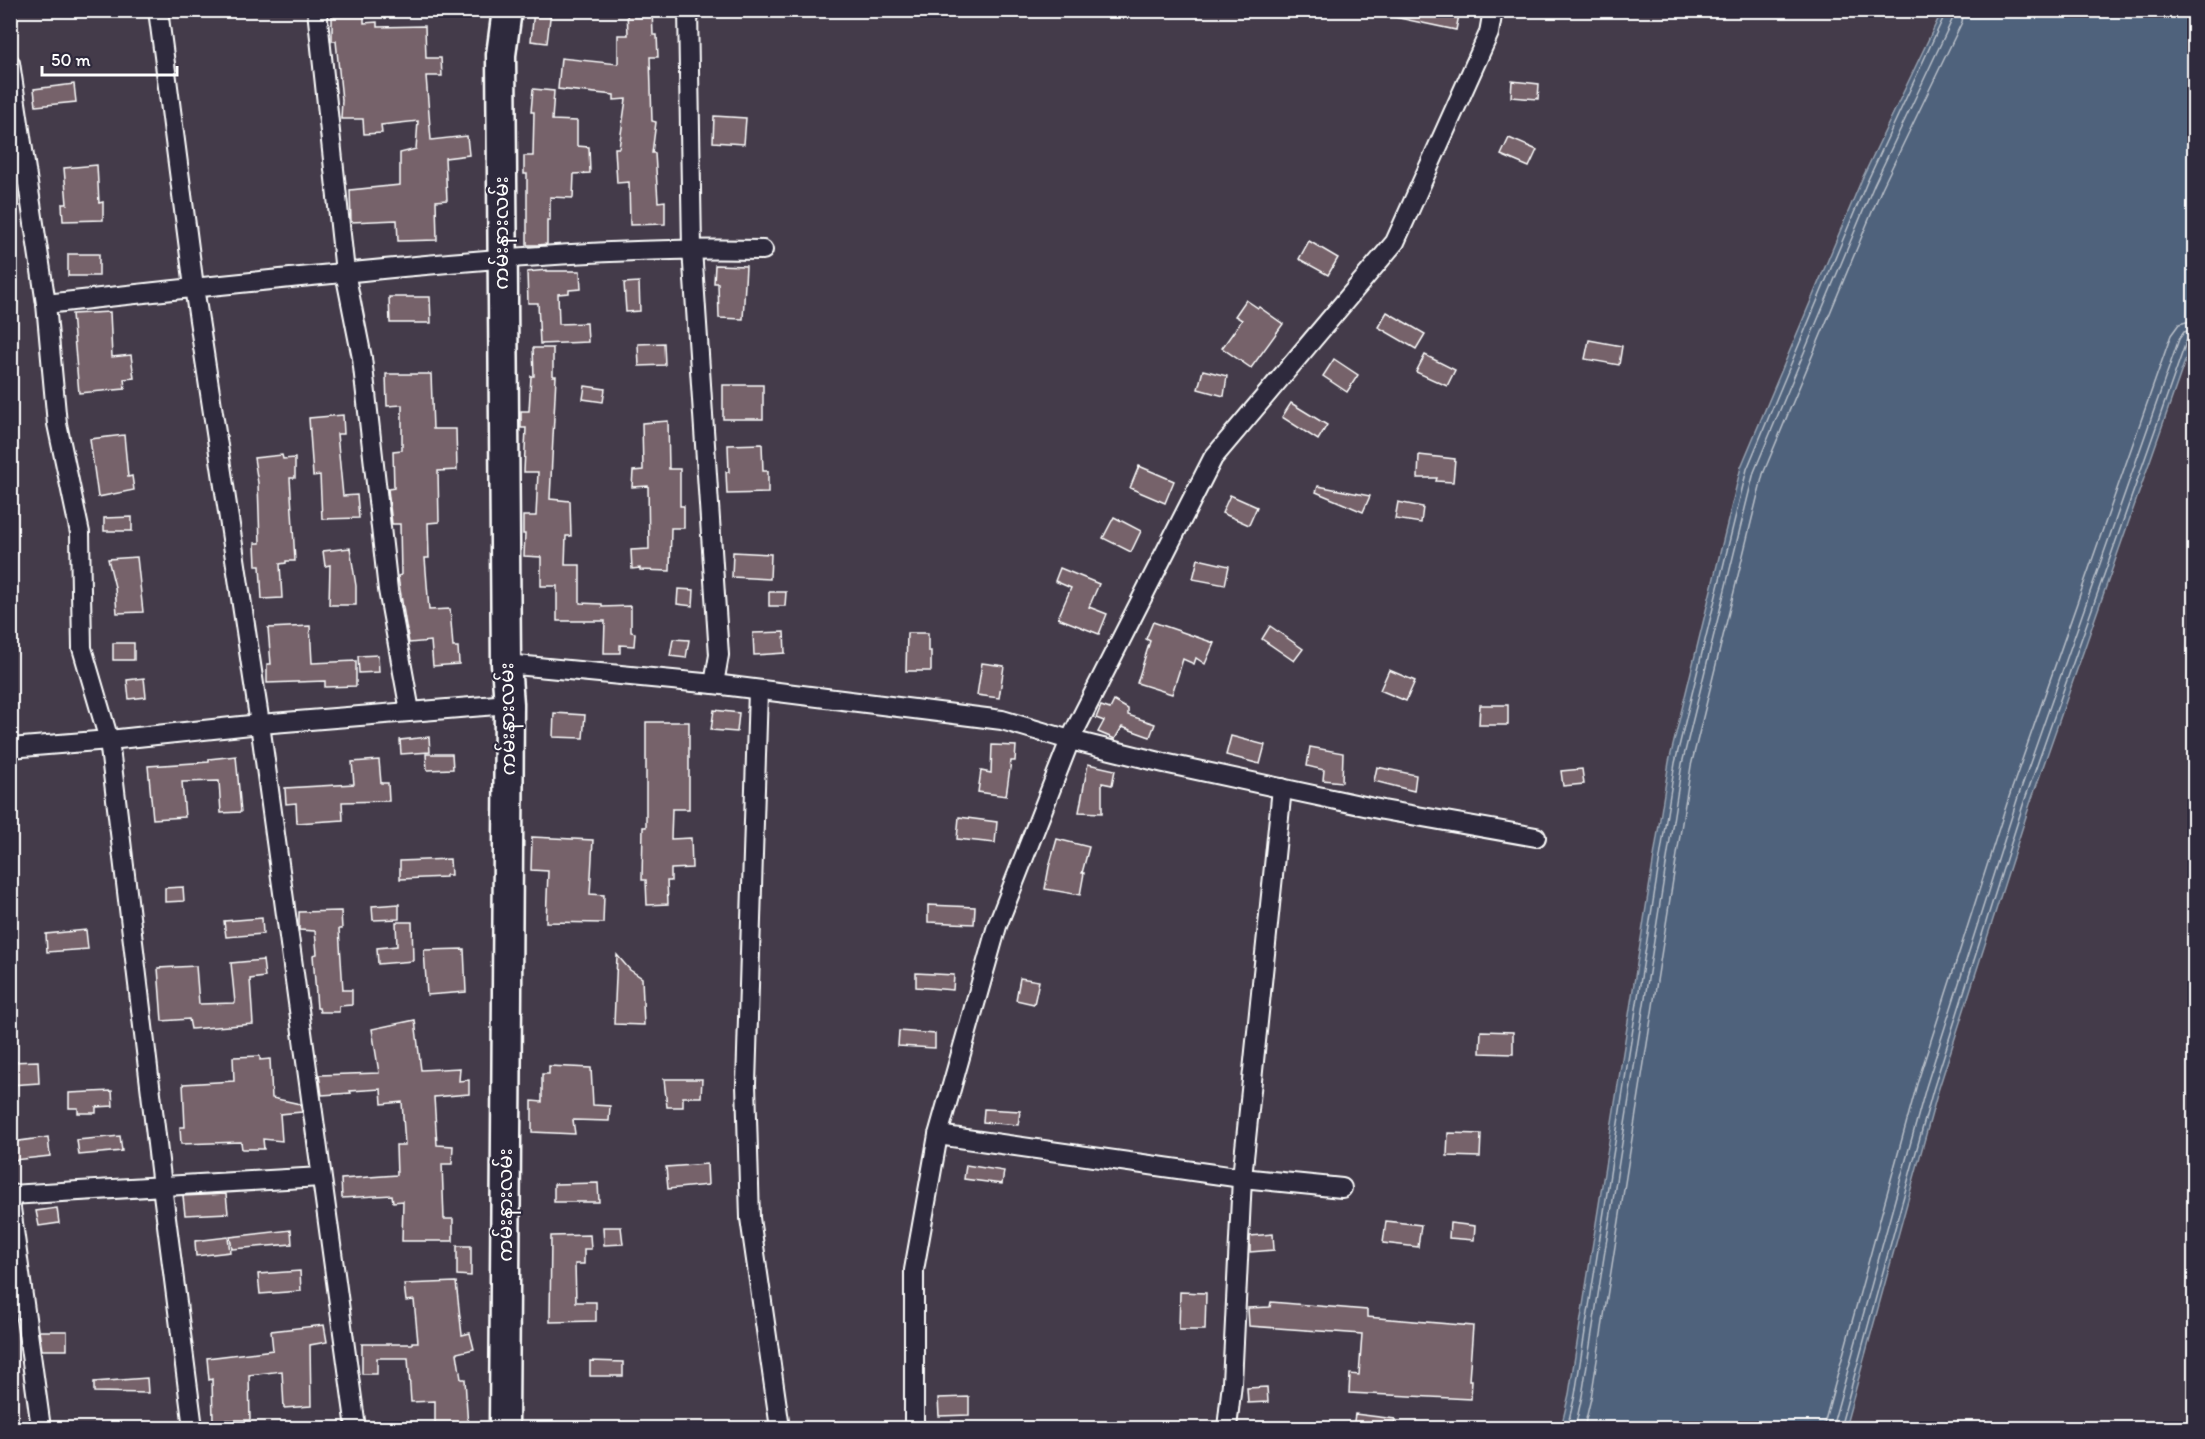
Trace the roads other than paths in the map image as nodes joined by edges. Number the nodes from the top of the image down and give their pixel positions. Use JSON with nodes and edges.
{"nodes":[{"id":1,"x":158,"y":10,"type":"edge"},
{"id":2,"x":317,"y":10,"type":"edge"},
{"id":3,"x":507,"y":10,"type":"edge"},
{"id":4,"x":688,"y":10,"type":"edge"},
{"id":5,"x":1493,"y":10,"type":"edge"},
{"id":6,"x":10,"y":63,"type":"edge"},
{"id":7,"x":692,"y":249,"type":"junction"},
{"id":8,"x":763,"y":250,"type":"dead end"},
{"id":9,"x":501,"y":257,"type":"junction"},
{"id":10,"x":345,"y":272,"type":"junction"},
{"id":11,"x":194,"y":287,"type":"junction"},
{"id":12,"x":46,"y":304,"type":"junction"},
{"id":13,"x":506,"y":664,"type":"junction"},
{"id":14,"x":714,"y":684,"type":"junction"},
{"id":15,"x":758,"y":690,"type":"junction"},
{"id":16,"x":509,"y":704,"type":"junction"},
{"id":17,"x":410,"y":711,"type":"junction"},
{"id":18,"x":260,"y":724,"type":"junction"},
{"id":19,"x":109,"y":740,"type":"junction"},
{"id":20,"x":1070,"y":740,"type":"junction"},
{"id":21,"x":10,"y":748,"type":"edge"},
{"id":22,"x":1282,"y":788,"type":"junction"},
{"id":23,"x":1536,"y":837,"type":"dead end"},
{"id":24,"x":938,"y":1136,"type":"junction"},
{"id":25,"x":321,"y":1177,"type":"junction"},
{"id":26,"x":1242,"y":1178,"type":"junction"},
{"id":27,"x":162,"y":1186,"type":"junction"},
{"id":28,"x":1342,"y":1188,"type":"dead end"},
{"id":29,"x":10,"y":1195,"type":"edge"},
{"id":30,"x":10,"y":1201,"type":"edge"},
{"id":31,"x":41,"y":1428,"type":"edge"},
{"id":32,"x":193,"y":1428,"type":"edge"},
{"id":33,"x":356,"y":1428,"type":"edge"},
{"id":34,"x":504,"y":1428,"type":"edge"},
{"id":35,"x":780,"y":1428,"type":"edge"},
{"id":36,"x":914,"y":1428,"type":"edge"},
{"id":37,"x":1227,"y":1428,"type":"edge"}],
"edges":[{"from":1,"to":11,"type":"street"},
{"from":2,"to":10,"type":"street"},
{"from":3,"to":9,"type":"main road","name":"ကမ်းနားလမ်း"},
{"from":4,"to":7,"type":"street"},
{"from":5,"to":20,"type":"street"},
{"from":6,"to":12,"type":"street"},
{"from":7,"to":8,"type":"street"},
{"from":7,"to":9,"type":"street"},
{"from":7,"to":14,"type":"street"},
{"from":9,"to":10,"type":"street"},
{"from":9,"to":13,"type":"main road","name":"ကမ်းနားလမ်း"},
{"from":10,"to":11,"type":"street"},
{"from":10,"to":17,"type":"street"},
{"from":11,"to":12,"type":"street"},
{"from":11,"to":18,"type":"street"},
{"from":12,"to":19,"type":"street"},
{"from":13,"to":14,"type":"street"},
{"from":13,"to":16,"type":"main road","name":"ကမ်းနားလမ်း"},
{"from":14,"to":15,"type":"street"},
{"from":15,"to":20,"type":"street"},
{"from":15,"to":35,"type":"street"},
{"from":16,"to":17,"type":"street"},
{"from":16,"to":34,"type":"main road","name":"ကမ်းနားလမ်း"},
{"from":17,"to":18,"type":"street"},
{"from":18,"to":19,"type":"street"},
{"from":18,"to":25,"type":"street"},
{"from":19,"to":21,"type":"street"},
{"from":19,"to":27,"type":"street"},
{"from":20,"to":22,"type":"street"},
{"from":20,"to":24,"type":"street"},
{"from":22,"to":23,"type":"street"},
{"from":22,"to":26,"type":"street"},
{"from":24,"to":26,"type":"street"},
{"from":24,"to":36,"type":"street"},
{"from":25,"to":27,"type":"street"},
{"from":25,"to":33,"type":"street"},
{"from":26,"to":28,"type":"street"},
{"from":26,"to":37,"type":"street"},
{"from":27,"to":29,"type":"street"},
{"from":27,"to":32,"type":"street"},
{"from":30,"to":31,"type":"street"}]}
